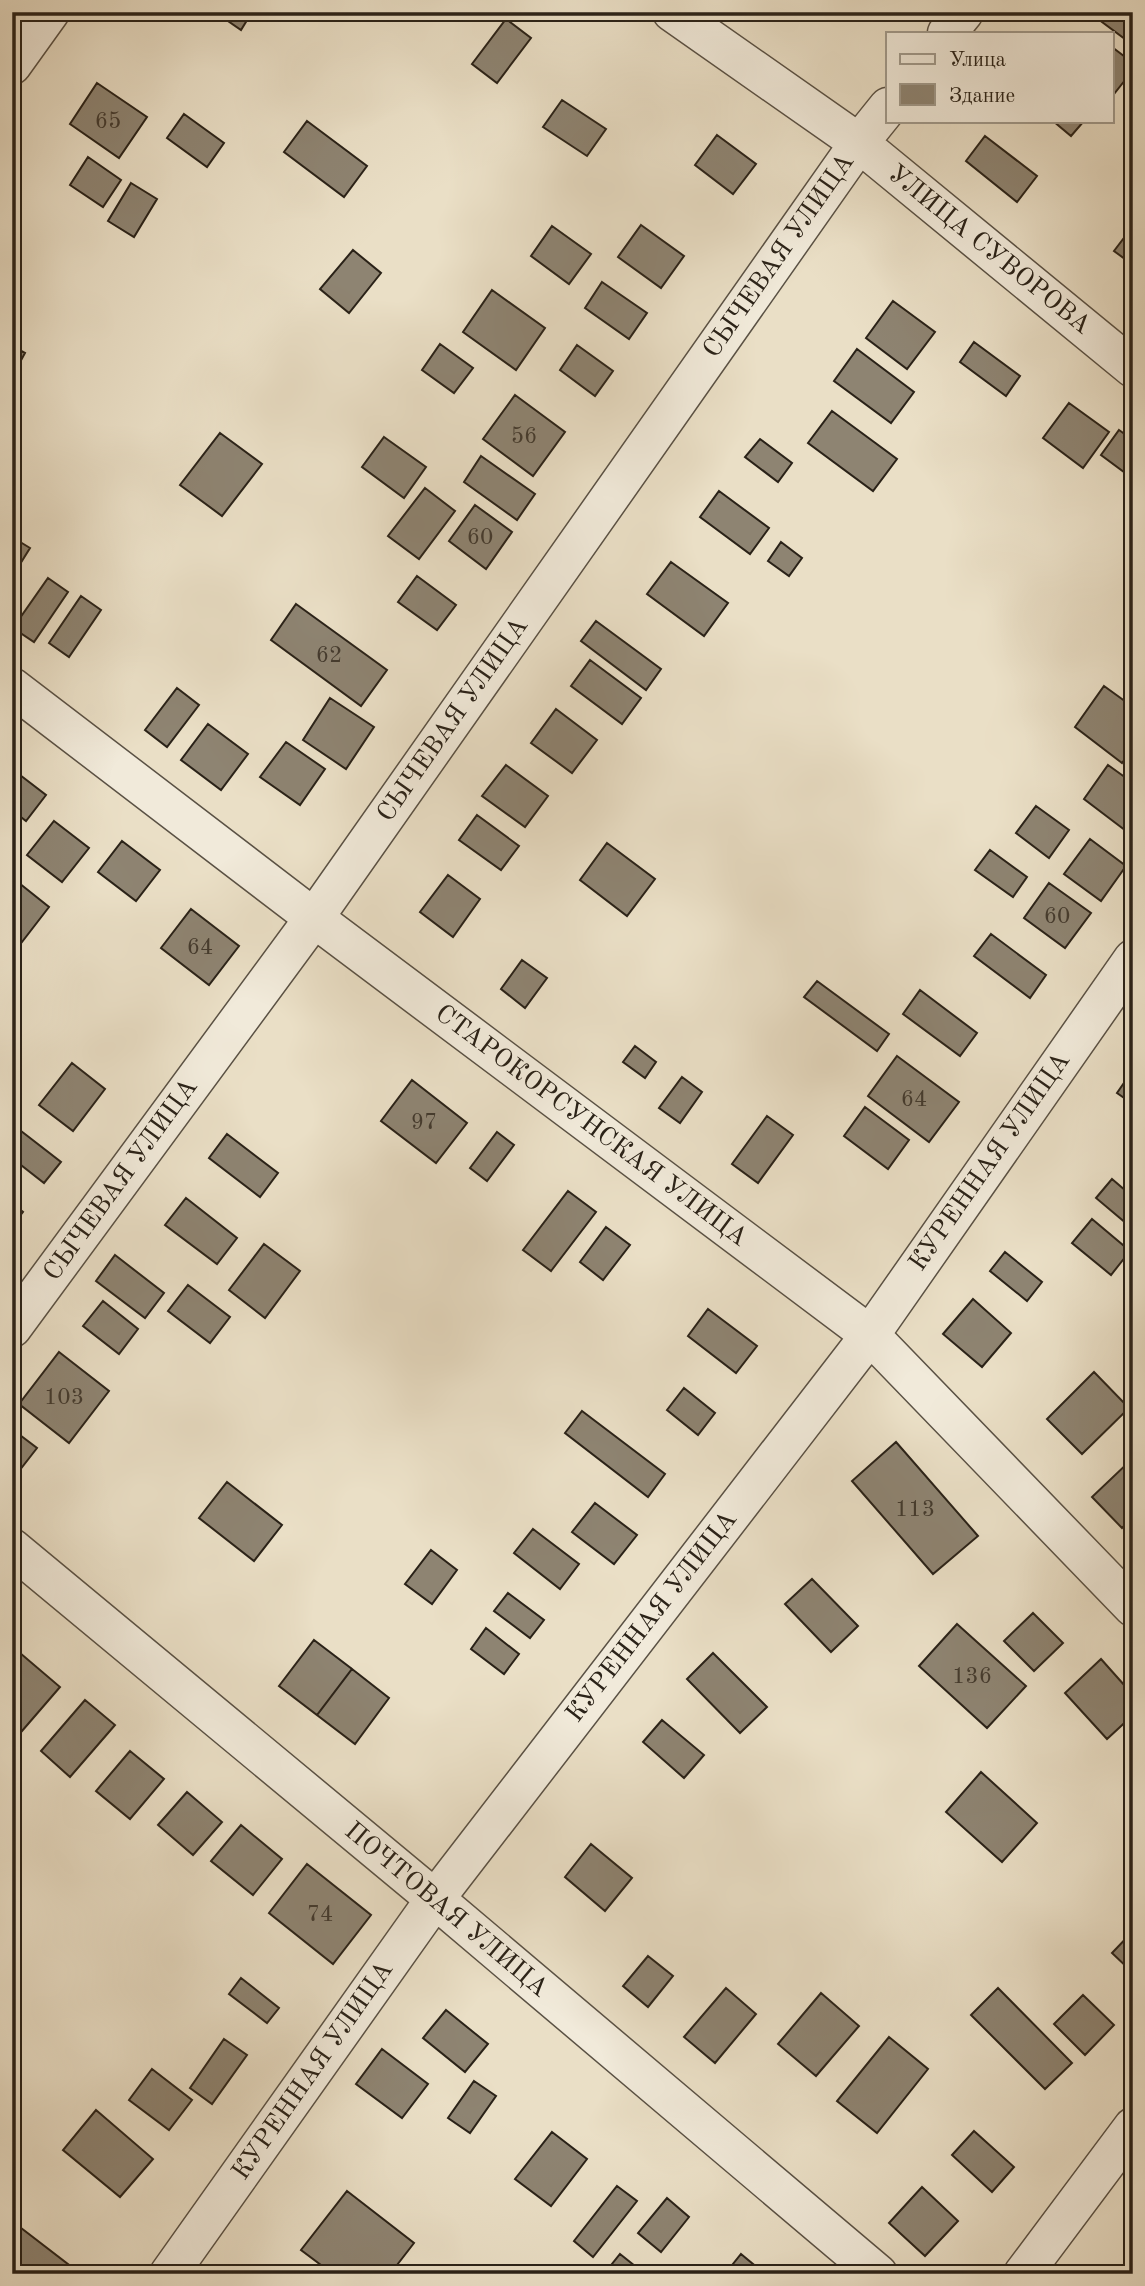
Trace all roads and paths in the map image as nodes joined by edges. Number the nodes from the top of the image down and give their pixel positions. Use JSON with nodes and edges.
{"nodes":[{"id":1,"x":50,"y":12,"type":"edge"},
{"id":2,"x":672,"y":12,"type":"edge"},
{"id":3,"x":964,"y":12,"type":"edge"},
{"id":4,"x":948,"y":32,"type":"edge"},
{"id":5,"x":12,"y":65,"type":"edge"},
{"id":6,"x":886,"y":109,"type":"edge"},
{"id":7,"x":859,"y":143,"type":"junction"},
{"id":8,"x":1133,"y":368,"type":"edge"},
{"id":9,"x":12,"y":687,"type":"edge"},
{"id":10,"x":314,"y":918,"type":"junction"},
{"id":11,"x":1133,"y":959,"type":"edge"},
{"id":12,"x":12,"y":1328,"type":"edge"},
{"id":13,"x":870,"y":1335,"type":"junction"},
{"id":14,"x":12,"y":1548,"type":"edge"},
{"id":15,"x":1133,"y":1607,"type":"edge"},
{"id":16,"x":435,"y":1899,"type":"junction"},
{"id":17,"x":1133,"y":2127,"type":"edge"},
{"id":18,"x":169,"y":2274,"type":"edge"},
{"id":19,"x":878,"y":2274,"type":"edge"},
{"id":20,"x":1023,"y":2274,"type":"edge"}],
"edges":[{"from":1,"to":5,"type":"street"},
{"from":2,"to":7,"type":"street","name":"УЛИЦА СУВОРОВА"},
{"from":3,"to":4,"type":"street"},
{"from":6,"to":7,"type":"street","name":"СЫЧЕВАЯ УЛИЦА"},
{"from":7,"to":8,"type":"street","name":"УЛИЦА СУВОРОВА"},
{"from":7,"to":10,"type":"street","name":"СЫЧЕВАЯ УЛИЦА"},
{"from":9,"to":10,"type":"street","name":"СТАРОКОРСУНСКАЯ УЛИЦА"},
{"from":10,"to":12,"type":"street","name":"СЫЧЕВАЯ УЛИЦА"},
{"from":10,"to":13,"type":"street","name":"СТАРОКОРСУНСКАЯ УЛИЦА"},
{"from":11,"to":13,"type":"street","name":"КУРЕННАЯ УЛИЦА"},
{"from":13,"to":15,"type":"street","name":"СТАРОКОРСУНСКАЯ УЛИЦА"},
{"from":13,"to":16,"type":"street","name":"КУРЕННАЯ УЛИЦА"},
{"from":14,"to":16,"type":"street","name":"ПОЧТОВАЯ УЛИЦА"},
{"from":16,"to":18,"type":"street","name":"КУРЕННАЯ УЛИЦА"},
{"from":16,"to":19,"type":"street","name":"ПОЧТОВАЯ УЛИЦА"},
{"from":17,"to":20,"type":"street"}]}
